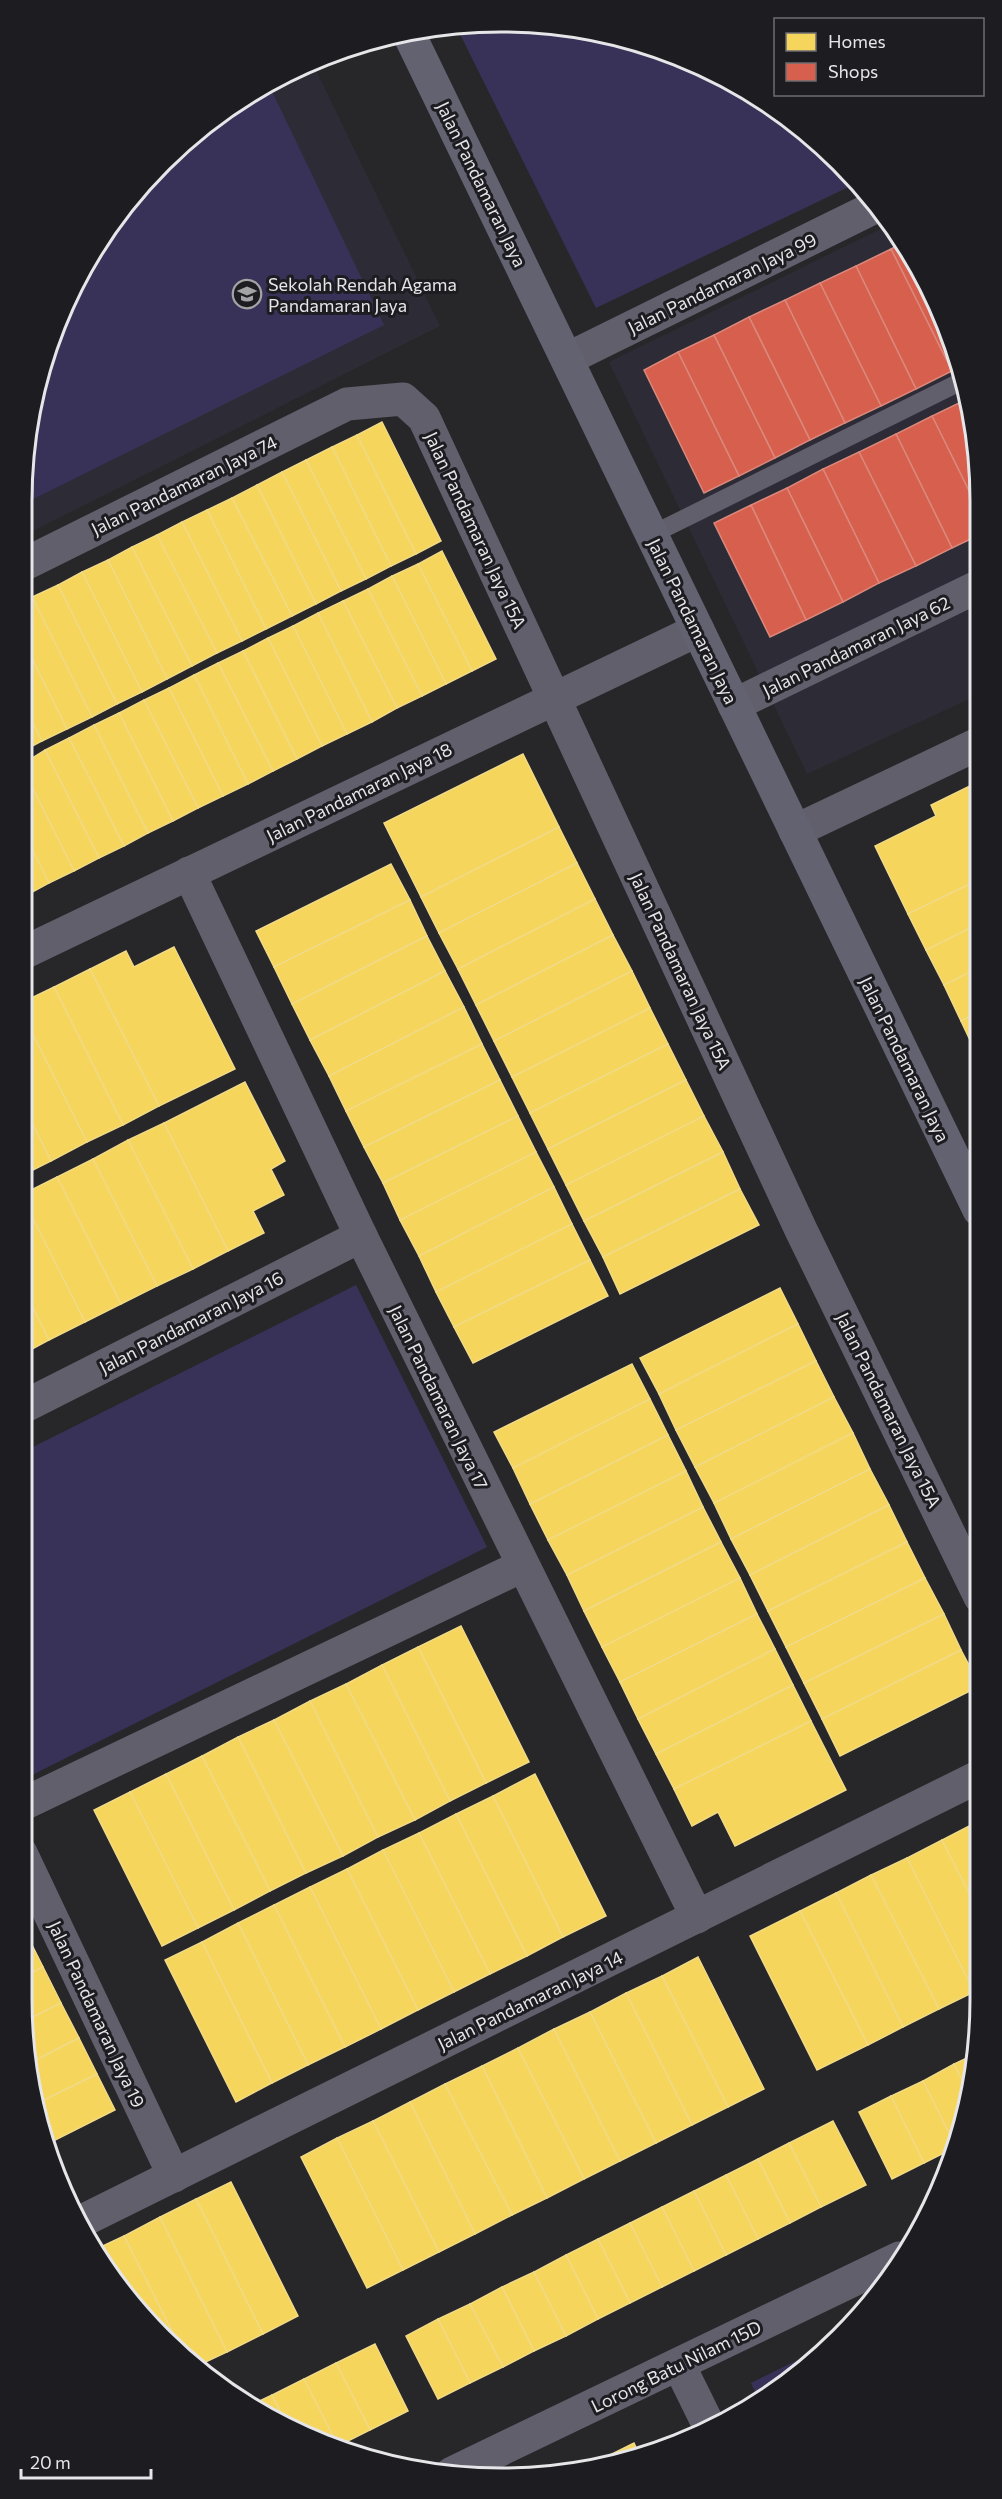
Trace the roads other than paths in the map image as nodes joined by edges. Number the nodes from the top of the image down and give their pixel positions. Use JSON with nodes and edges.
{"nodes":[{"id":1,"x":412,"y":40,"type":"edge"},
{"id":2,"x":869,"y":210,"type":"edge"},
{"id":3,"x":567,"y":359,"type":"junction"},
{"id":4,"x":956,"y":384,"type":"edge"},
{"id":5,"x":347,"y":405,"type":"joint"},
{"id":6,"x":651,"y":535,"type":"junction"},
{"id":7,"x":32,"y":561,"type":"edge"},
{"id":8,"x":970,"y":590,"type":"edge"},
{"id":9,"x":698,"y":630,"type":"junction"},
{"id":10,"x":554,"y":699,"type":"junction"},
{"id":11,"x":734,"y":705,"type":"junction"},
{"id":12,"x":970,"y":748,"type":"edge"},
{"id":13,"x":795,"y":831,"type":"junction"},
{"id":14,"x":189,"y":873,"type":"junction"},
{"id":15,"x":32,"y":949,"type":"edge"},
{"id":16,"x":970,"y":1191,"type":"edge"},
{"id":17,"x":361,"y":1236,"type":"junction"},
{"id":18,"x":32,"y":1402,"type":"edge"},
{"id":19,"x":522,"y":1566,"type":"junction"},
{"id":20,"x":970,"y":1576,"type":"edge"},
{"id":21,"x":970,"y":1781,"type":"edge"},
{"id":22,"x":32,"y":1800,"type":"edge"},
{"id":23,"x":32,"y":1876,"type":"edge"},
{"id":24,"x":697,"y":1917,"type":"junction"},
{"id":25,"x":174,"y":2176,"type":"junction"},
{"id":26,"x":87,"y":2219,"type":"edge"},
{"id":27,"x":888,"y":2263,"type":"edge"},
{"id":28,"x":679,"y":2365,"type":"junction"},
{"id":29,"x":706,"y":2420,"type":"edge"},
{"id":30,"x":467,"y":2466,"type":"edge"}],
"edges":[{"from":1,"to":3,"type":"main road","name":"Jalan Pandamaran Jaya"},
{"from":2,"to":3,"type":"street","name":"Jalan Pandamaran Jaya 99"},
{"from":3,"to":6,"type":"main road","name":"Jalan Pandamaran Jaya"},
{"from":4,"to":6,"type":"lane"},
{"from":5,"to":7,"type":"street","name":"Jalan Pandamaran Jaya 74"},
{"from":5,"to":10,"type":"street","name":"Jalan Pandamaran Jaya 15A"},
{"from":6,"to":9,"type":"main road","name":"Jalan Pandamaran Jaya"},
{"from":8,"to":11,"type":"street","name":"Jalan Pandamaran Jaya 62"},
{"from":9,"to":10,"type":"street","name":"Jalan Pandamaran Jaya 18"},
{"from":9,"to":11,"type":"main road","name":"Jalan Pandamaran Jaya"},
{"from":10,"to":14,"type":"street","name":"Jalan Pandamaran Jaya 18"},
{"from":10,"to":20,"type":"street","name":"Jalan Pandamaran Jaya 15A"},
{"from":11,"to":13,"type":"main road","name":"Jalan Pandamaran Jaya"},
{"from":12,"to":13,"type":"street"},
{"from":13,"to":16,"type":"main road","name":"Jalan Pandamaran Jaya"},
{"from":14,"to":15,"type":"street","name":"Jalan Pandamaran Jaya 18"},
{"from":14,"to":17,"type":"street","name":"Jalan Pandamaran Jaya 17"},
{"from":17,"to":18,"type":"street","name":"Jalan Pandamaran Jaya 16"},
{"from":17,"to":19,"type":"street","name":"Jalan Pandamaran Jaya 17"},
{"from":19,"to":22,"type":"street"},
{"from":19,"to":24,"type":"street","name":"Jalan Pandamaran Jaya 17"},
{"from":21,"to":24,"type":"street","name":"Jalan Pandamaran Jaya 14"},
{"from":23,"to":25,"type":"street","name":"Jalan Pandamaran Jaya 19"},
{"from":24,"to":25,"type":"street","name":"Jalan Pandamaran Jaya 14"},
{"from":25,"to":26,"type":"street","name":"Jalan Pandamaran Jaya 14"},
{"from":27,"to":28,"type":"street","name":"Lorong Batu Nilam 15D"},
{"from":28,"to":29,"type":"street"},
{"from":28,"to":30,"type":"street","name":"Lorong Batu Nilam 15D"}]}
